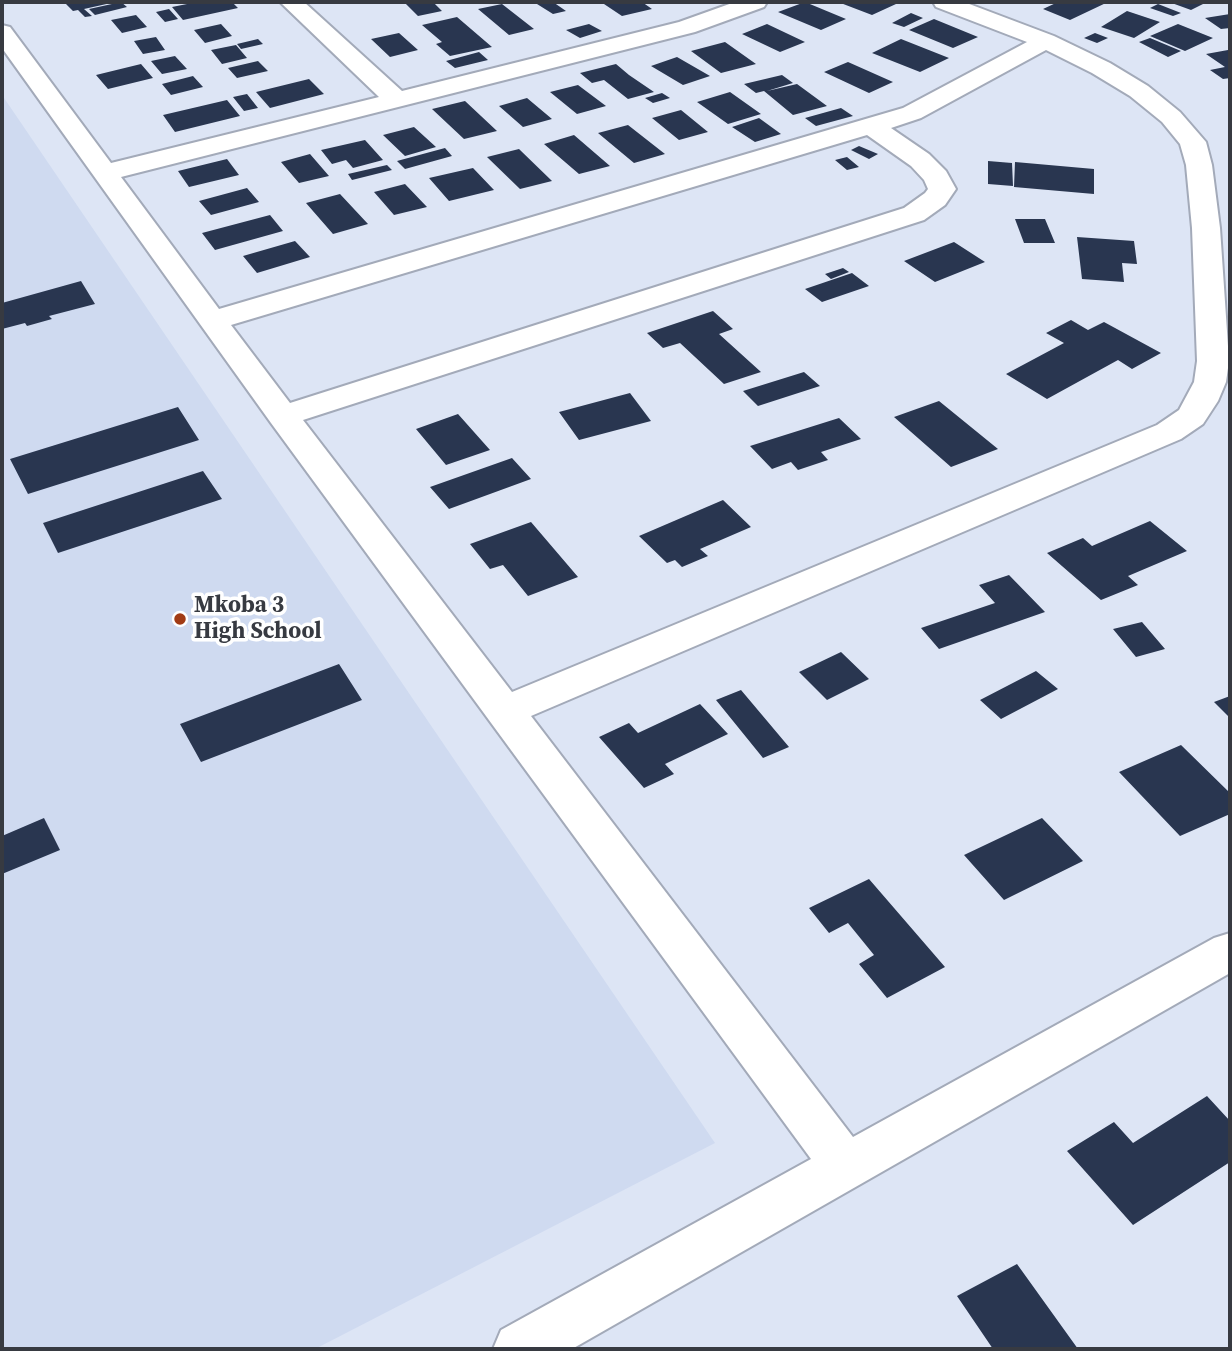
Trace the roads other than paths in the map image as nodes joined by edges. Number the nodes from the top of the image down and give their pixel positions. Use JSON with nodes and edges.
{"nodes":[{"id":1,"x":291,"y":2,"type":"edge"},
{"id":2,"x":756,"y":2,"type":"edge"},
{"id":3,"x":944,"y":2,"type":"edge"},
{"id":4,"x":2,"y":32,"type":"edge"},
{"id":5,"x":1046,"y":41,"type":"junction"},
{"id":6,"x":398,"y":101,"type":"junction"},
{"id":7,"x":870,"y":125,"type":"junction"},
{"id":8,"x":104,"y":173,"type":"junction"},
{"id":9,"x":1218,"y":229,"type":"edge"},
{"id":10,"x":212,"y":321,"type":"junction"},
{"id":11,"x":282,"y":416,"type":"junction"},
{"id":12,"x":505,"y":711,"type":"junction"},
{"id":13,"x":1230,"y":951,"type":"edge"},
{"id":14,"x":846,"y":1168,"type":"junction"},
{"id":15,"x":520,"y":1349,"type":"edge"}],
"edges":[{"from":1,"to":6,"type":"street"},
{"from":2,"to":6,"type":"street"},
{"from":3,"to":5,"type":"street"},
{"from":4,"to":8,"type":"street"},
{"from":5,"to":7,"type":"street"},
{"from":5,"to":9,"type":"street"},
{"from":6,"to":8,"type":"street"},
{"from":7,"to":10,"type":"street"},
{"from":7,"to":11,"type":"street"},
{"from":8,"to":10,"type":"street"},
{"from":9,"to":12,"type":"street"},
{"from":10,"to":11,"type":"street"},
{"from":11,"to":12,"type":"street"},
{"from":12,"to":14,"type":"street"},
{"from":13,"to":14,"type":"street"},
{"from":14,"to":15,"type":"street"}]}
